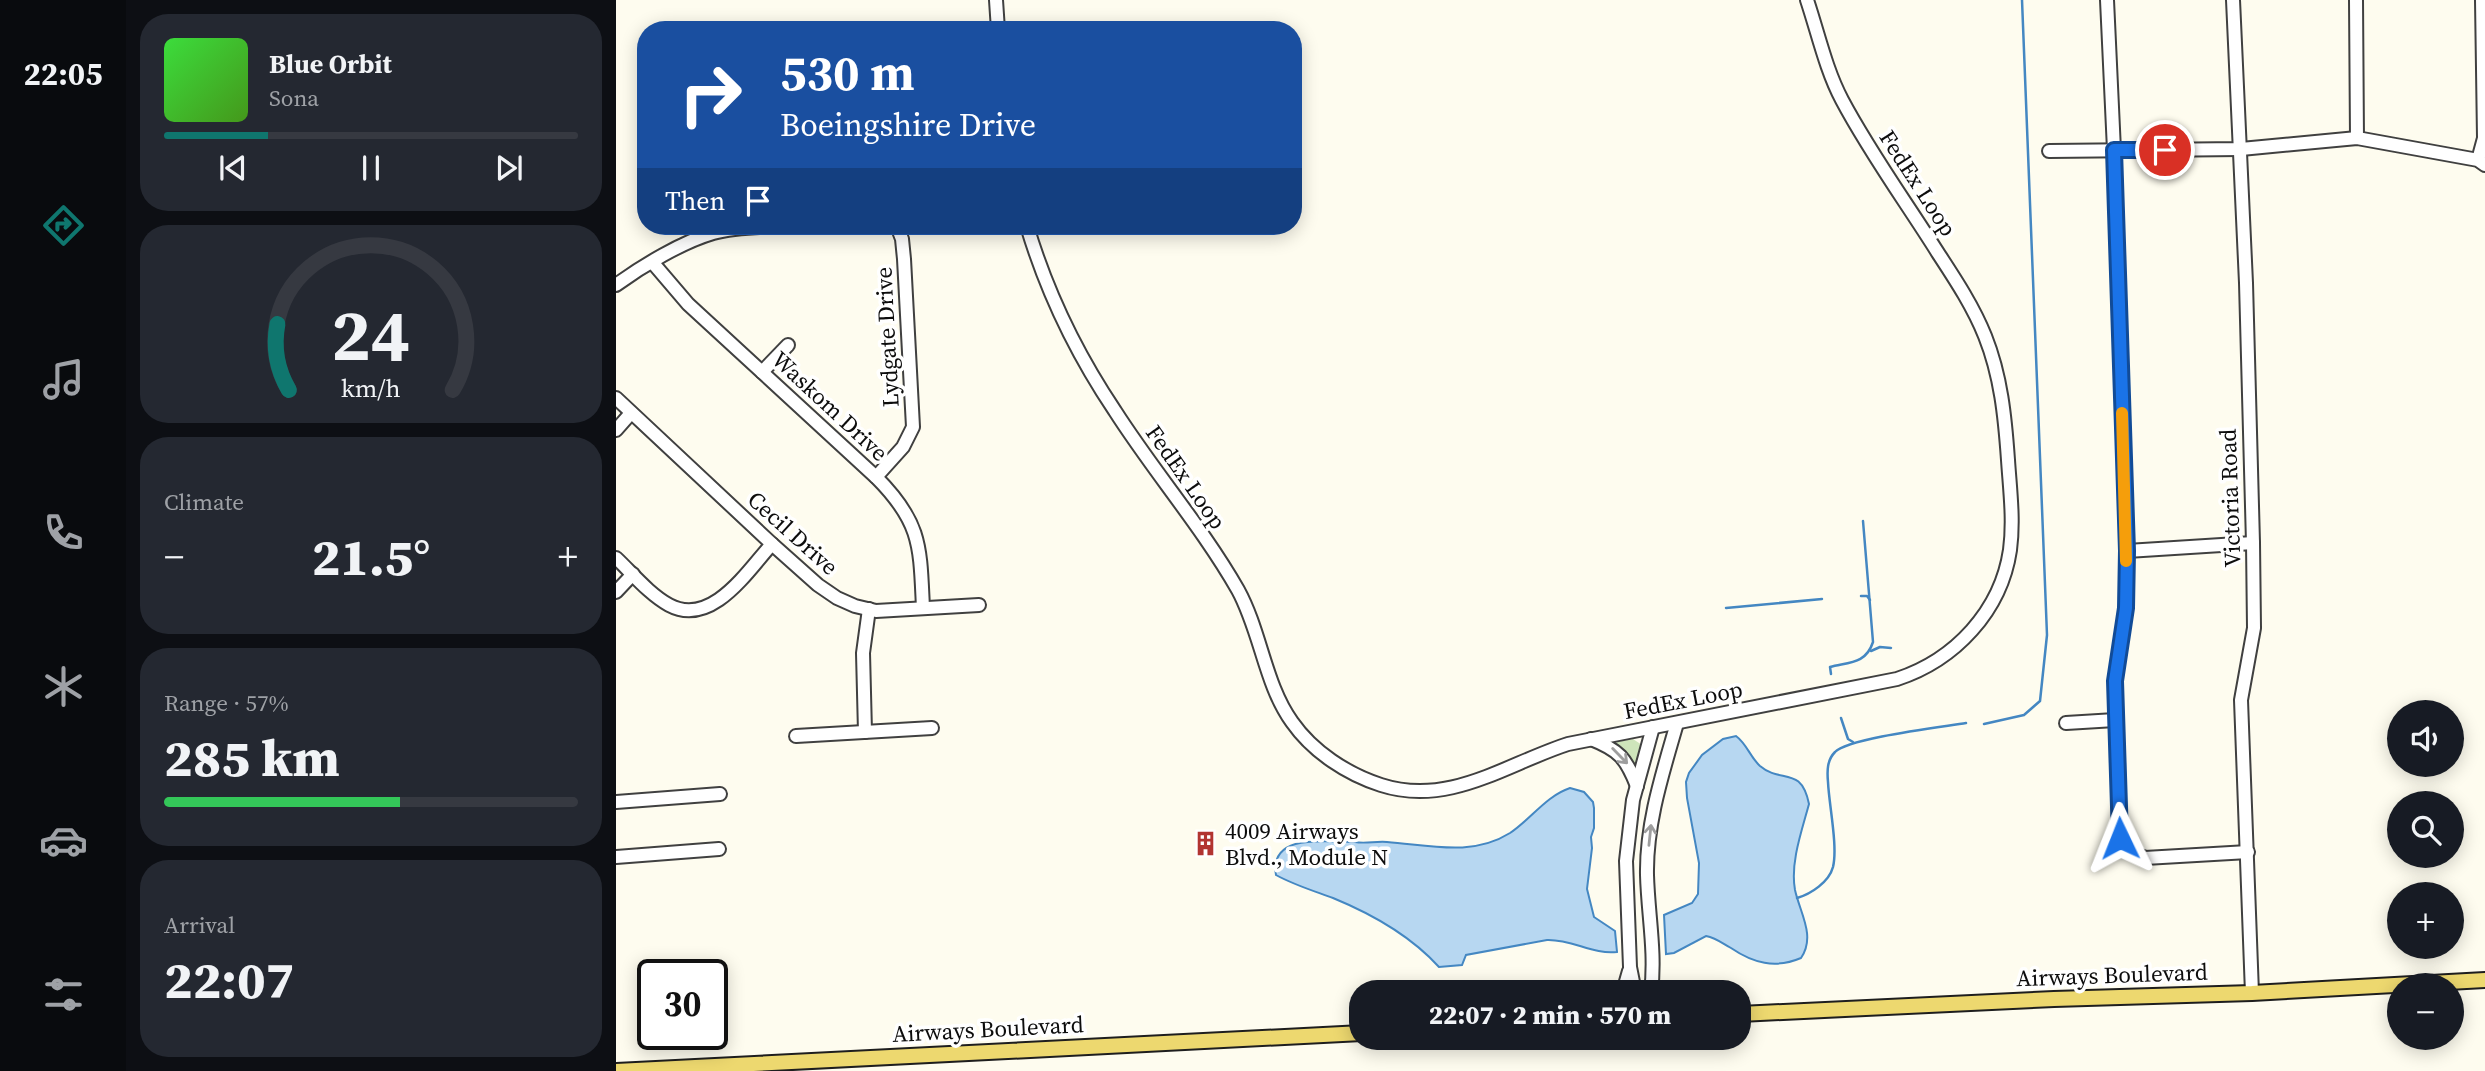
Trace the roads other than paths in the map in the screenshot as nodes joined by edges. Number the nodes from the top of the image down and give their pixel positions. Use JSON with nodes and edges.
{"nodes":[{"id":1,"x":996,"y":0,"type":"edge"},
{"id":2,"x":1807,"y":0,"type":"edge"},
{"id":3,"x":2107,"y":0,"type":"edge"},
{"id":4,"x":2233,"y":0,"type":"edge"},
{"id":5,"x":2356,"y":0,"type":"edge"},
{"id":6,"x":2482,"y":0,"type":"edge"},
{"id":7,"x":997,"y":21,"type":"edge"},
{"id":8,"x":2357,"y":138,"type":"junction"},
{"id":9,"x":2241,"y":149,"type":"junction"},
{"id":10,"x":2114,"y":150,"type":"junction"},
{"id":11,"x":2049,"y":151,"type":"dead end"},
{"id":12,"x":2481,"y":162,"type":"edge"},
{"id":13,"x":710,"y":235,"type":"edge"},
{"id":14,"x":900,"y":235,"type":"edge"},
{"id":15,"x":1030,"y":235,"type":"edge"},
{"id":16,"x":653,"y":263,"type":"junction"},
{"id":17,"x":616,"y":285,"type":"edge"},
{"id":18,"x":788,"y":345,"type":"dead end"},
{"id":19,"x":762,"y":372,"type":"junction"},
{"id":20,"x":616,"y":398,"type":"edge"},
{"id":21,"x":631,"y":413,"type":"junction"},
{"id":22,"x":616,"y":430,"type":"edge"},
{"id":23,"x":876,"y":477,"type":"junction"},
{"id":24,"x":2253,"y":543,"type":"junction"},
{"id":25,"x":772,"y":544,"type":"junction"},
{"id":26,"x":2127,"y":551,"type":"junction"},
{"id":27,"x":616,"y":558,"type":"edge"},
{"id":28,"x":632,"y":574,"type":"junction"},
{"id":29,"x":616,"y":592,"type":"edge"},
{"id":30,"x":979,"y":605,"type":"dead end"},
{"id":31,"x":923,"y":608,"type":"junction"},
{"id":32,"x":869,"y":610,"type":"junction"},
{"id":33,"x":2115,"y":720,"type":"junction"},
{"id":34,"x":1677,"y":723,"type":"junction"},
{"id":35,"x":2066,"y":723,"type":"dead end"},
{"id":36,"x":1653,"y":727,"type":"junction"},
{"id":37,"x":932,"y":728,"type":"dead end"},
{"id":38,"x":865,"y":732,"type":"junction"},
{"id":39,"x":796,"y":736,"type":"dead end"},
{"id":40,"x":1591,"y":739,"type":"junction"},
{"id":41,"x":1637,"y":786,"type":"junction"},
{"id":42,"x":720,"y":794,"type":"dead end"},
{"id":43,"x":616,"y":802,"type":"edge"},
{"id":44,"x":719,"y":849,"type":"dead end"},
{"id":45,"x":2248,"y":852,"type":"junction"},
{"id":46,"x":616,"y":857,"type":"edge"},
{"id":47,"x":1648,"y":881,"type":"junction"},
{"id":48,"x":1626,"y":882,"type":"junction"},
{"id":49,"x":1630,"y":967,"type":"junction"},
{"id":50,"x":1653,"y":975,"type":"junction"},
{"id":51,"x":1626,"y":980,"type":"edge"},
{"id":52,"x":1633,"y":980,"type":"edge"},
{"id":53,"x":1652,"y":980,"type":"edge"},
{"id":54,"x":1656,"y":980,"type":"edge"},
{"id":55,"x":2485,"y":980,"type":"edge"},
{"id":56,"x":2252,"y":993,"type":"junction"},
{"id":57,"x":1751,"y":1013,"type":"edge"},
{"id":58,"x":1349,"y":1034,"type":"edge"},
{"id":59,"x":616,"y":1071,"type":"edge"}],
"edges":[{"from":1,"to":7,"type":"street"},
{"from":2,"to":34,"type":"street","name":"FedEx Loop"},
{"from":3,"to":10,"type":"street"},
{"from":4,"to":9,"type":"street","name":"Victoria Road"},
{"from":5,"to":8,"type":"street"},
{"from":6,"to":12,"type":"street"},
{"from":8,"to":9,"type":"street"},
{"from":8,"to":12,"type":"street"},
{"from":9,"to":10,"type":"street"},
{"from":9,"to":24,"type":"street","name":"Victoria Road"},
{"from":10,"to":11,"type":"street"},
{"from":10,"to":26,"type":"street"},
{"from":13,"to":16,"type":"street"},
{"from":14,"to":23,"type":"street","name":"Lydgate Drive"},
{"from":15,"to":40,"type":"street","name":"FedEx Loop"},
{"from":16,"to":17,"type":"street"},
{"from":16,"to":19,"type":"street","name":"Waskom Drive"},
{"from":18,"to":19,"type":"street"},
{"from":19,"to":23,"type":"street","name":"Waskom Drive"},
{"from":20,"to":21,"type":"street","name":"Cecil Drive"},
{"from":21,"to":22,"type":"street"},
{"from":21,"to":25,"type":"street","name":"Cecil Drive"},
{"from":23,"to":31,"type":"street","name":"Waskom Drive"},
{"from":24,"to":26,"type":"street"},
{"from":24,"to":45,"type":"street","name":"Victoria Road"},
{"from":25,"to":28,"type":"street"},
{"from":25,"to":32,"type":"street","name":"Cecil Drive"},
{"from":26,"to":33,"type":"street"},
{"from":27,"to":28,"type":"street"},
{"from":28,"to":29,"type":"street"},
{"from":30,"to":31,"type":"street","name":"Cecil Drive"},
{"from":31,"to":32,"type":"street","name":"Cecil Drive"},
{"from":32,"to":38,"type":"street"},
{"from":33,"to":35,"type":"street"},
{"from":33,"to":45,"type":"street"},
{"from":34,"to":36,"type":"street","name":"FedEx Loop"},
{"from":47,"to":34,"type":"street","one_way":true},
{"from":36,"to":40,"type":"street","name":"FedEx Loop"},
{"from":36,"to":41,"type":"street"},
{"from":37,"to":38,"type":"street"},
{"from":38,"to":39,"type":"street"},
{"from":40,"to":41,"type":"street","one_way":true},
{"from":41,"to":48,"type":"street"},
{"from":42,"to":43,"type":"street"},
{"from":44,"to":46,"type":"street"},
{"from":45,"to":56,"type":"street","name":"Victoria Road"},
{"from":47,"to":48,"type":"street"},
{"from":47,"to":50,"type":"street"},
{"from":48,"to":49,"type":"street"},
{"from":49,"to":51,"type":"street"},
{"from":49,"to":52,"type":"street"},
{"from":50,"to":53,"type":"street"},
{"from":50,"to":54,"type":"street"},
{"from":55,"to":56,"type":"main road","name":"Airways Boulevard"},
{"from":56,"to":57,"type":"main road","name":"Airways Boulevard"},
{"from":58,"to":59,"type":"main road","name":"Airways Boulevard"}]}
